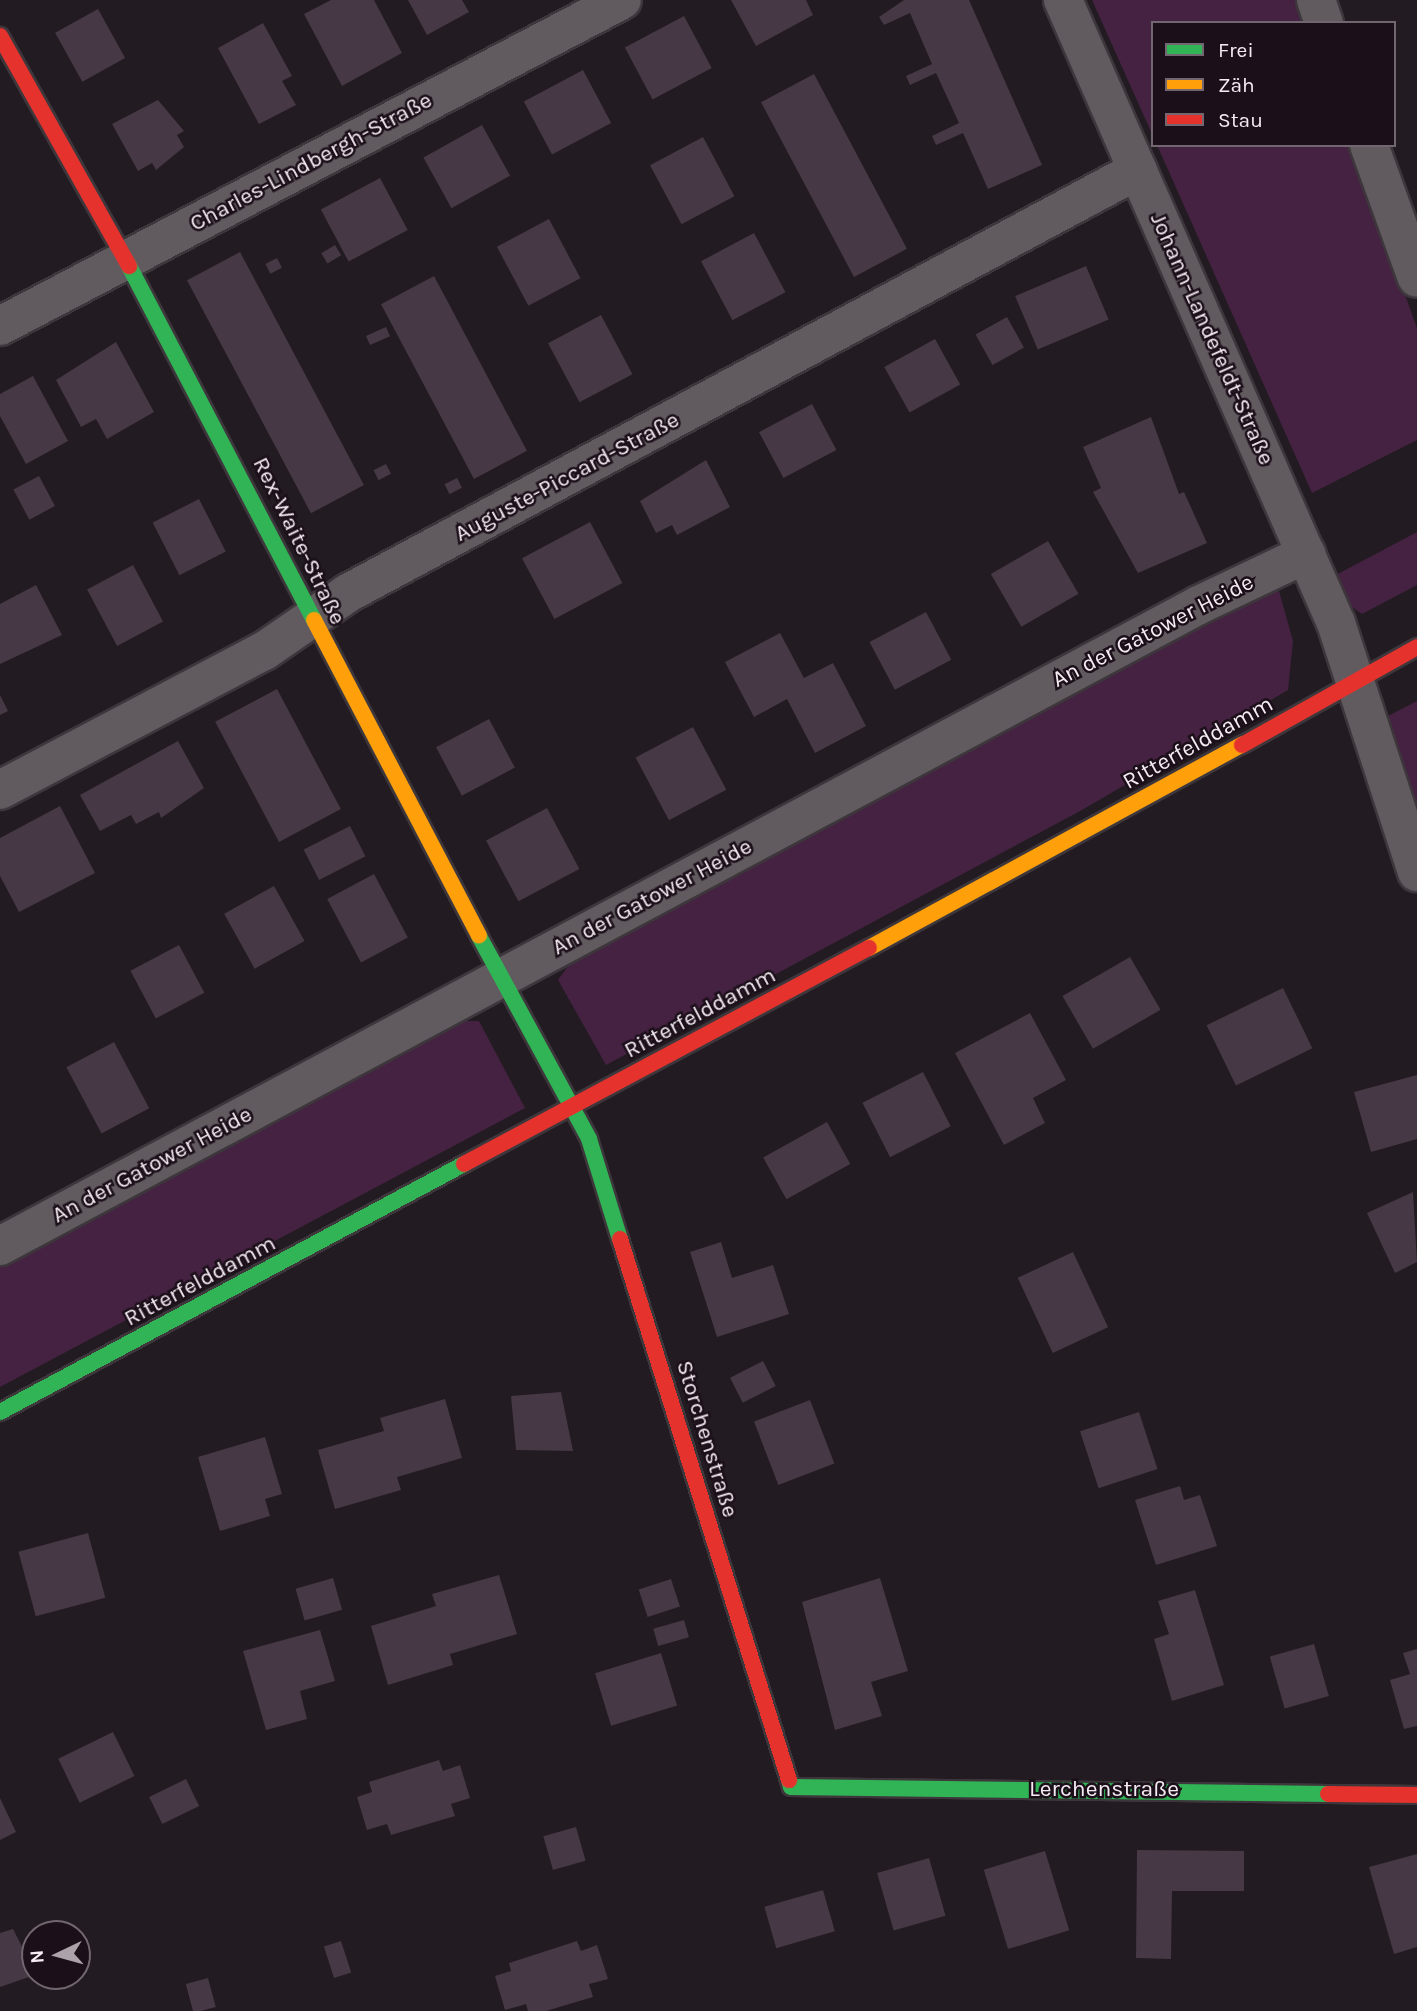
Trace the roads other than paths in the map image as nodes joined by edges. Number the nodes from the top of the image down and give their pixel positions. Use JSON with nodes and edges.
{"nodes":[{"id":1,"x":622,"y":0,"type":"edge"},
{"id":2,"x":1063,"y":0,"type":"edge"},
{"id":3,"x":1316,"y":0,"type":"edge"},
{"id":4,"x":1323,"y":21,"type":"edge"},
{"id":5,"x":0,"y":36,"type":"edge"},
{"id":6,"x":1370,"y":147,"type":"edge"},
{"id":7,"x":1138,"y":170,"type":"junction"},
{"id":8,"x":122,"y":261,"type":"junction"},
{"id":9,"x":1417,"y":278,"type":"edge"},
{"id":10,"x":0,"y":326,"type":"edge"},
{"id":11,"x":1306,"y":554,"type":"junction"},
{"id":12,"x":313,"y":616,"type":"junction"},
{"id":13,"x":1417,"y":647,"type":"edge"},
{"id":14,"x":1353,"y":681,"type":"junction"},
{"id":15,"x":0,"y":790,"type":"edge"},
{"id":16,"x":1417,"y":872,"type":"edge"},
{"id":17,"x":503,"y":978,"type":"junction"},
{"id":18,"x":572,"y":1107,"type":"junction"},
{"id":19,"x":0,"y":1246,"type":"edge"},
{"id":20,"x":0,"y":1412,"type":"edge"},
{"id":21,"x":792,"y":1787,"type":"joint"},
{"id":22,"x":1417,"y":1795,"type":"edge"}],
"edges":[{"from":1,"to":8,"type":"street","name":"Charles-Lindbergh-Straße"},
{"from":2,"to":7,"type":"street","name":"Johann-Landefeldt-Straße"},
{"from":3,"to":4,"type":"street"},
{"from":5,"to":8,"type":"street","name":"Rex-Waite-Straße"},
{"from":6,"to":9,"type":"street"},
{"from":7,"to":11,"type":"street","name":"Johann-Landefeldt-Straße"},
{"from":7,"to":12,"type":"street","name":"Auguste-Piccard-Straße"},
{"from":8,"to":10,"type":"street","name":"Charles-Lindbergh-Straße"},
{"from":8,"to":12,"type":"street","name":"Rex-Waite-Straße"},
{"from":11,"to":14,"type":"street","name":"Johann-Landefeldt-Straße"},
{"from":11,"to":17,"type":"street","name":"An der Gatower Heide"},
{"from":12,"to":15,"type":"street","name":"Auguste-Piccard-Straße"},
{"from":12,"to":17,"type":"street","name":"Rex-Waite-Straße"},
{"from":13,"to":14,"type":"street","name":"Ritterfelddamm"},
{"from":14,"to":16,"type":"street"},
{"from":14,"to":18,"type":"street","name":"Ritterfelddamm"},
{"from":17,"to":18,"type":"street","name":"Rex-Waite-Straße"},
{"from":17,"to":19,"type":"street","name":"An der Gatower Heide"},
{"from":18,"to":20,"type":"street","name":"Ritterfelddamm"},
{"from":18,"to":21,"type":"street","name":"Storchenstraße"},
{"from":21,"to":22,"type":"street","name":"Lerchenstraße"}]}
